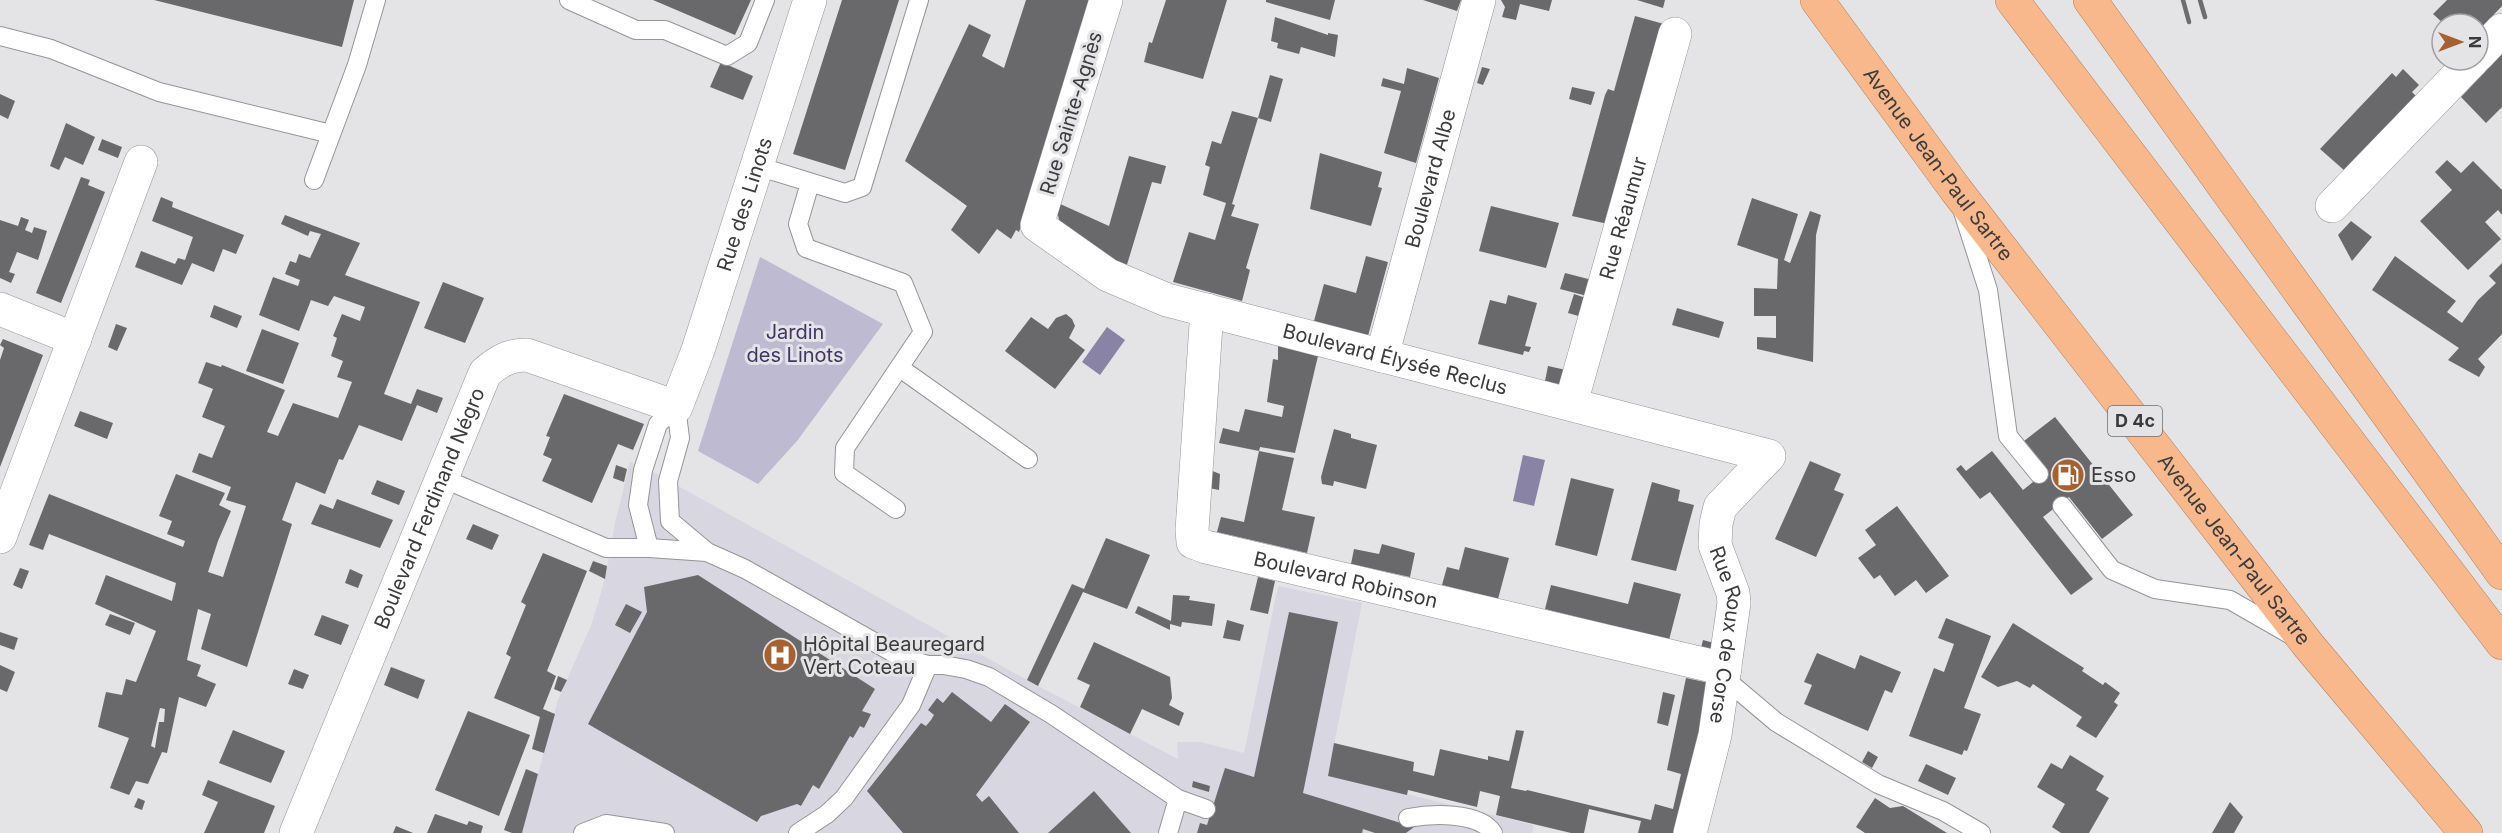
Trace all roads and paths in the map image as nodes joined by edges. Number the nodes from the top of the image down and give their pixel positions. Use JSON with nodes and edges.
{"nodes":[{"id":1,"x":376,"y":0,"type":"edge"},
{"id":2,"x":569,"y":0,"type":"edge"},
{"id":3,"x":765,"y":0,"type":"edge"},
{"id":4,"x":810,"y":0,"type":"edge"},
{"id":5,"x":919,"y":0,"type":"edge"},
{"id":6,"x":1106,"y":0,"type":"edge"},
{"id":7,"x":1479,"y":0,"type":"edge"},
{"id":8,"x":1817,"y":0,"type":"edge"},
{"id":9,"x":2012,"y":0,"type":"edge"},
{"id":10,"x":2090,"y":0,"type":"edge"},
{"id":11,"x":2502,"y":30,"type":"edge"},
{"id":12,"x":1675,"y":34,"type":"dead end"},
{"id":13,"x":0,"y":36,"type":"edge"},
{"id":14,"x":2490,"y":42,"type":"edge"},
{"id":15,"x":2461,"y":72,"type":"edge"},
{"id":16,"x":331,"y":134,"type":"junction"},
{"id":17,"x":141,"y":162,"type":"dead end"},
{"id":18,"x":757,"y":166,"type":"junction"},
{"id":19,"x":314,"y":180,"type":"dead end"},
{"id":20,"x":810,"y":183,"type":"junction"},
{"id":21,"x":1956,"y":190,"type":"junction"},
{"id":22,"x":2332,"y":206,"type":"dead end"},
{"id":23,"x":1037,"y":225,"type":"joint"},
{"id":24,"x":0,"y":309,"type":"edge"},
{"id":25,"x":1207,"y":310,"type":"junction"},
{"id":26,"x":75,"y":339,"type":"junction"},
{"id":27,"x":1382,"y":356,"type":"junction"},
{"id":28,"x":900,"y":368,"type":"junction"},
{"id":29,"x":1571,"y":403,"type":"junction"},
{"id":30,"x":676,"y":407,"type":"junction"},
{"id":31,"x":1769,"y":456,"type":"joint"},
{"id":32,"x":1028,"y":459,"type":"dead end"},
{"id":33,"x":2039,"y":474,"type":"dead end"},
{"id":34,"x":441,"y":478,"type":"junction"},
{"id":35,"x":2062,"y":506,"type":"dead end"},
{"id":36,"x":896,"y":509,"type":"dead end"},
{"id":37,"x":0,"y":537,"type":"edge"},
{"id":38,"x":649,"y":548,"type":"junction"},
{"id":39,"x":707,"y":552,"type":"junction"},
{"id":40,"x":2502,"y":573,"type":"edge"},
{"id":41,"x":2502,"y":643,"type":"edge"},
{"id":42,"x":2309,"y":646,"type":"junction"},
{"id":43,"x":928,"y":665,"type":"junction"},
{"id":44,"x":1724,"y":674,"type":"junction"},
{"id":45,"x":1178,"y":799,"type":"junction"},
{"id":46,"x":1206,"y":809,"type":"dead end"},
{"id":47,"x":1408,"y":818,"type":"dead end"},
{"id":48,"x":296,"y":833,"type":"edge"},
{"id":49,"x":583,"y":833,"type":"edge"},
{"id":50,"x":665,"y":833,"type":"edge"},
{"id":51,"x":798,"y":833,"type":"edge"},
{"id":52,"x":1168,"y":833,"type":"edge"},
{"id":53,"x":1492,"y":833,"type":"edge"},
{"id":54,"x":1690,"y":833,"type":"edge"},
{"id":55,"x":1981,"y":833,"type":"edge"},
{"id":56,"x":2466,"y":833,"type":"edge"}],
"edges":[{"from":1,"to":16,"type":"lane"},
{"from":2,"to":3,"type":"lane"},
{"from":4,"to":18,"type":"street","name":"Rue des Linots"},
{"from":5,"to":20,"type":"lane"},
{"from":6,"to":23,"type":"street","name":"Rue Sainte-Agnès"},
{"from":7,"to":27,"type":"street","name":"Boulevard Albe"},
{"from":8,"to":21,"type":"highway","name":"Avenue Jean-Paul Sartre","number":"D 4c"},
{"from":9,"to":41,"type":"highway"},
{"from":10,"to":40,"type":"highway"},
{"from":11,"to":14,"type":"street"},
{"from":12,"to":29,"type":"street","name":"Rue Réaumur"},
{"from":13,"to":16,"type":"lane"},
{"from":15,"to":22,"type":"street"},
{"from":16,"to":19,"type":"lane"},
{"from":17,"to":26,"type":"street"},
{"from":18,"to":20,"type":"lane"},
{"from":18,"to":30,"type":"street","name":"Rue des Linots"},
{"from":20,"to":28,"type":"lane"},
{"from":21,"to":33,"type":"lane"},
{"from":21,"to":42,"type":"highway","name":"Avenue Jean-Paul Sartre","number":"D 4c"},
{"from":23,"to":25,"type":"street","name":"Boulevard Élysée Reclus"},
{"from":24,"to":26,"type":"street"},
{"from":25,"to":27,"type":"street","name":"Boulevard Élysée Reclus"},
{"from":25,"to":44,"type":"street","name":"Boulevard Robinson"},
{"from":26,"to":37,"type":"street"},
{"from":27,"to":29,"type":"street","name":"Boulevard Élysée Reclus"},
{"from":28,"to":32,"type":"lane"},
{"from":28,"to":36,"type":"lane"},
{"from":29,"to":31,"type":"street","name":"Boulevard Élysée Reclus"},
{"from":30,"to":34,"type":"street","name":"Boulevard Ferdinand Négro"},
{"from":30,"to":38,"type":"lane"},
{"from":30,"to":39,"type":"lane"},
{"from":31,"to":44,"type":"street","name":"Rue Roux de Corse"},
{"from":34,"to":38,"type":"lane"},
{"from":34,"to":48,"type":"street","name":"Boulevard Ferdinand Négro"},
{"from":35,"to":42,"type":"lane"},
{"from":38,"to":39,"type":"lane"},
{"from":39,"to":43,"type":"lane"},
{"from":42,"to":56,"type":"highway","name":"Avenue Jean-Paul Sartre","number":"D 4c"},
{"from":43,"to":45,"type":"lane"},
{"from":43,"to":51,"type":"lane"},
{"from":44,"to":54,"type":"street","name":"Rue Roux de Corse"},
{"from":44,"to":55,"type":"lane"},
{"from":45,"to":46,"type":"lane"},
{"from":45,"to":52,"type":"lane"},
{"from":47,"to":53,"type":"lane"},
{"from":49,"to":50,"type":"lane"}]}
